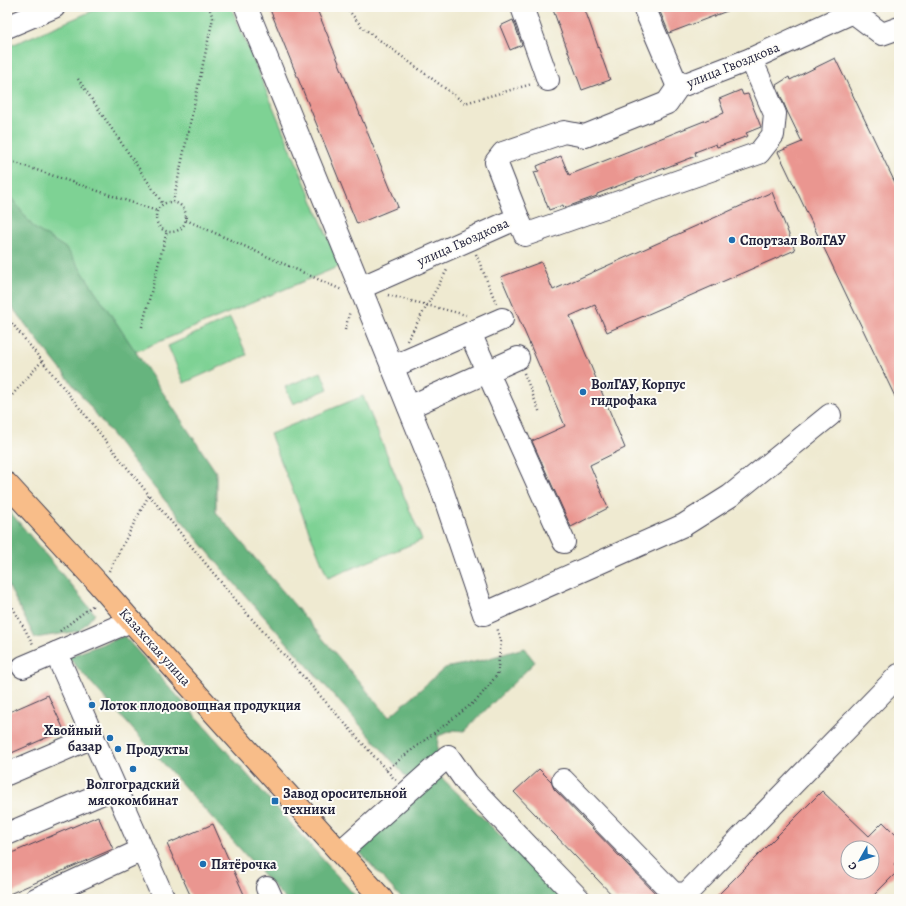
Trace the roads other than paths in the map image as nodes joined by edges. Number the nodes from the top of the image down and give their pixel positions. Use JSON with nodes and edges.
{"nodes":[{"id":1,"x":54,"y":7,"type":"edge"},
{"id":2,"x":246,"y":7,"type":"edge"},
{"id":3,"x":522,"y":7,"type":"edge"},
{"id":4,"x":644,"y":7,"type":"edge"},
{"id":5,"x":854,"y":10,"type":"edge"},
{"id":6,"x":7,"y":27,"type":"edge"},
{"id":7,"x":899,"y":28,"type":"edge"},
{"id":8,"x":751,"y":59,"type":"junction"},
{"id":9,"x":548,"y":80,"type":"road end"},
{"id":10,"x":678,"y":87,"type":"junction"},
{"id":11,"x":518,"y":218,"type":"junction"},
{"id":12,"x":353,"y":290,"type":"junction"},
{"id":13,"x":499,"y":321,"type":"road end"},
{"id":14,"x":470,"y":333,"type":"junction"},
{"id":15,"x":518,"y":358,"type":"dead end"},
{"id":16,"x":392,"y":367,"type":"junction"},
{"id":17,"x":487,"y":371,"type":"junction"},
{"id":18,"x":409,"y":407,"type":"junction"},
{"id":19,"x":830,"y":416,"type":"dead end"},
{"id":20,"x":7,"y":484,"type":"edge"},
{"id":21,"x":564,"y":542,"type":"dead end"},
{"id":22,"x":131,"y":621,"type":"junction"},
{"id":23,"x":29,"y":665,"type":"edge"},
{"id":24,"x":899,"y":675,"type":"edge"},
{"id":25,"x":93,"y":736,"type":"junction"},
{"id":26,"x":7,"y":774,"type":"edge"},
{"id":27,"x":563,"y":780,"type":"dead end"},
{"id":28,"x":115,"y":788,"type":"junction"},
{"id":29,"x":7,"y":834,"type":"edge"},
{"id":30,"x":142,"y":850,"type":"junction"},
{"id":31,"x":340,"y":852,"type":"junction"},
{"id":32,"x":161,"y":898,"type":"edge"},
{"id":33,"x":36,"y":899,"type":"edge"},
{"id":34,"x":382,"y":899,"type":"edge"},
{"id":35,"x":579,"y":899,"type":"edge"}],
"edges":[{"from":1,"to":6,"type":"street"},
{"from":2,"to":12,"type":"street"},
{"from":3,"to":9,"type":"street"},
{"from":4,"to":10,"type":"street"},
{"from":5,"to":7,"type":"street"},
{"from":5,"to":8,"type":"street","name":"улица Гвоздкова"},
{"from":8,"to":10,"type":"street","name":"улица Гвоздкова"},
{"from":8,"to":11,"type":"street"},
{"from":10,"to":11,"type":"street","name":"улица Гвоздкова"},
{"from":11,"to":12,"type":"street","name":"улица Гвоздкова"},
{"from":12,"to":16,"type":"street"},
{"from":13,"to":14,"type":"street"},
{"from":14,"to":16,"type":"street"},
{"from":14,"to":17,"type":"street"},
{"from":15,"to":17,"type":"street"},
{"from":16,"to":18,"type":"street"},
{"from":17,"to":18,"type":"street"},
{"from":17,"to":21,"type":"street"},
{"from":18,"to":19,"type":"street"},
{"from":20,"to":22,"type":"main road","name":"Казахская улица"},
{"from":22,"to":23,"type":"street"},
{"from":22,"to":31,"type":"main road","name":"Казахская улица"},
{"from":23,"to":25,"type":"street"},
{"from":24,"to":27,"type":"street"},
{"from":25,"to":26,"type":"street"},
{"from":25,"to":28,"type":"street"},
{"from":28,"to":29,"type":"street"},
{"from":28,"to":30,"type":"street"},
{"from":30,"to":32,"type":"street"},
{"from":30,"to":33,"type":"street"},
{"from":31,"to":34,"type":"main road","name":"Казахская улица"},
{"from":31,"to":35,"type":"street"}]}
